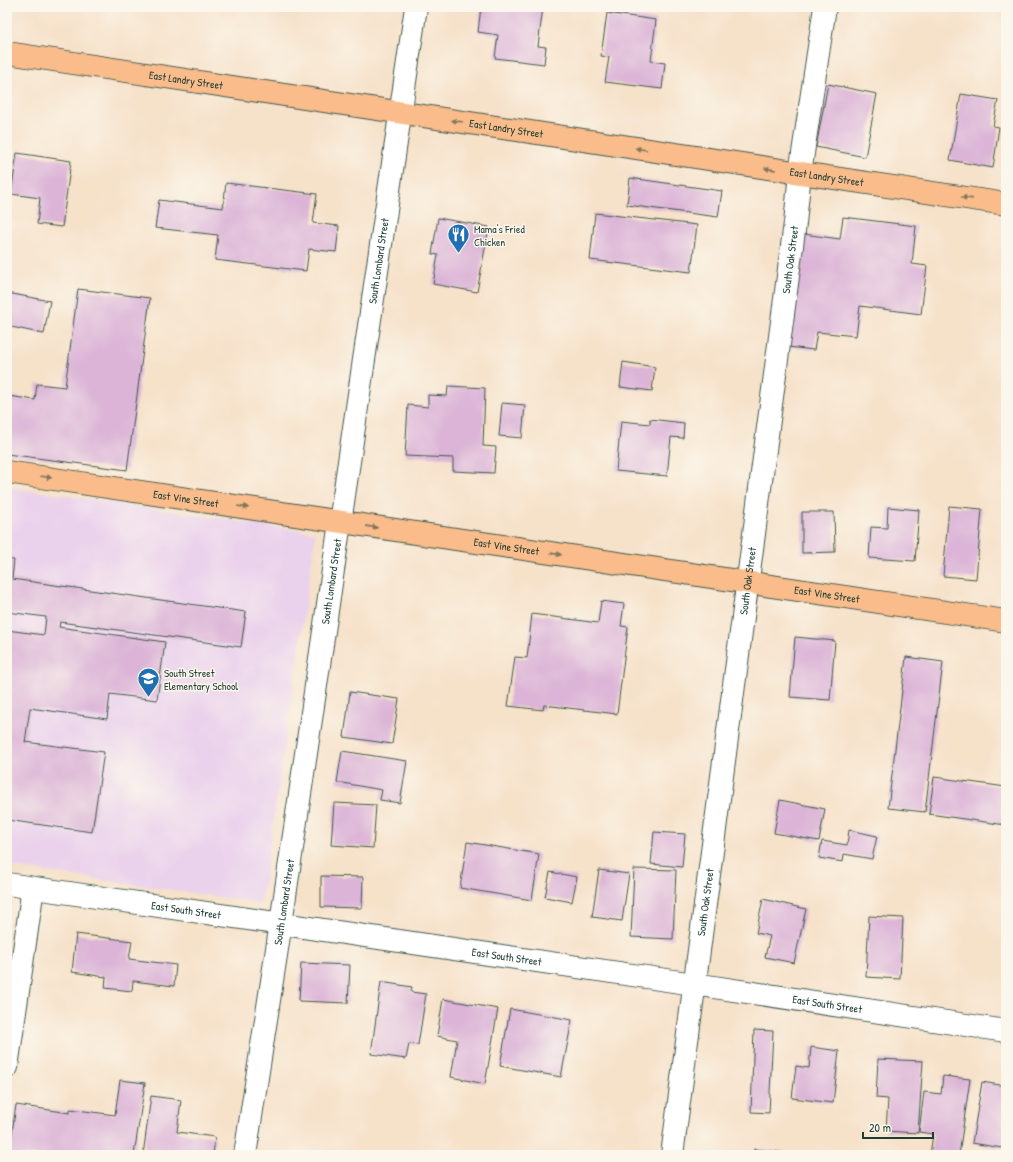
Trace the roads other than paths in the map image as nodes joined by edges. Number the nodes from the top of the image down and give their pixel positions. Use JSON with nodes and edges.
{"nodes":[{"id":1,"x":416,"y":7,"type":"edge"},
{"id":2,"x":825,"y":7,"type":"edge"},
{"id":3,"x":7,"y":53,"type":"edge"},
{"id":4,"x":400,"y":113,"type":"junction"},
{"id":5,"x":800,"y":173,"type":"junction"},
{"id":6,"x":1006,"y":204,"type":"edge"},
{"id":7,"x":7,"y":472,"type":"edge"},
{"id":8,"x":339,"y":522,"type":"junction"},
{"id":9,"x":748,"y":582,"type":"junction"},
{"id":10,"x":1006,"y":621,"type":"edge"},
{"id":11,"x":7,"y":884,"type":"edge"},
{"id":12,"x":33,"y":888,"type":"junction"},
{"id":13,"x":281,"y":924,"type":"junction"},
{"id":14,"x":694,"y":984,"type":"junction"},
{"id":15,"x":1006,"y":1031,"type":"edge"},
{"id":16,"x":7,"y":1068,"type":"edge"},
{"id":17,"x":245,"y":1155,"type":"edge"},
{"id":18,"x":672,"y":1155,"type":"edge"}],
"edges":[{"from":1,"to":4,"type":"street","name":"South Lombard Street"},
{"from":2,"to":5,"type":"street","name":"South Oak Street"},
{"from":3,"to":4,"type":"highway","name":"East Landry Street"},
{"from":5,"to":4,"type":"highway","name":"East Landry Street","one_way":true},
{"from":4,"to":8,"type":"street","name":"South Lombard Street"},
{"from":6,"to":5,"type":"highway","name":"East Landry Street","one_way":true},
{"from":5,"to":9,"type":"street","name":"South Oak Street"},
{"from":7,"to":8,"type":"highway","name":"East Vine Street","one_way":true},
{"from":8,"to":9,"type":"highway","name":"East Vine Street","one_way":true},
{"from":8,"to":13,"type":"street","name":"South Lombard Street"},
{"from":9,"to":10,"type":"highway","name":"East Vine Street"},
{"from":9,"to":14,"type":"street","name":"South Oak Street"},
{"from":11,"to":12,"type":"street","name":"East South Street"},
{"from":12,"to":13,"type":"street","name":"East South Street"},
{"from":12,"to":16,"type":"street"},
{"from":13,"to":14,"type":"street","name":"East South Street"},
{"from":13,"to":17,"type":"street","name":"South Lombard Street"},
{"from":14,"to":15,"type":"street","name":"East South Street"},
{"from":14,"to":18,"type":"street","name":"South Oak Street"}]}
